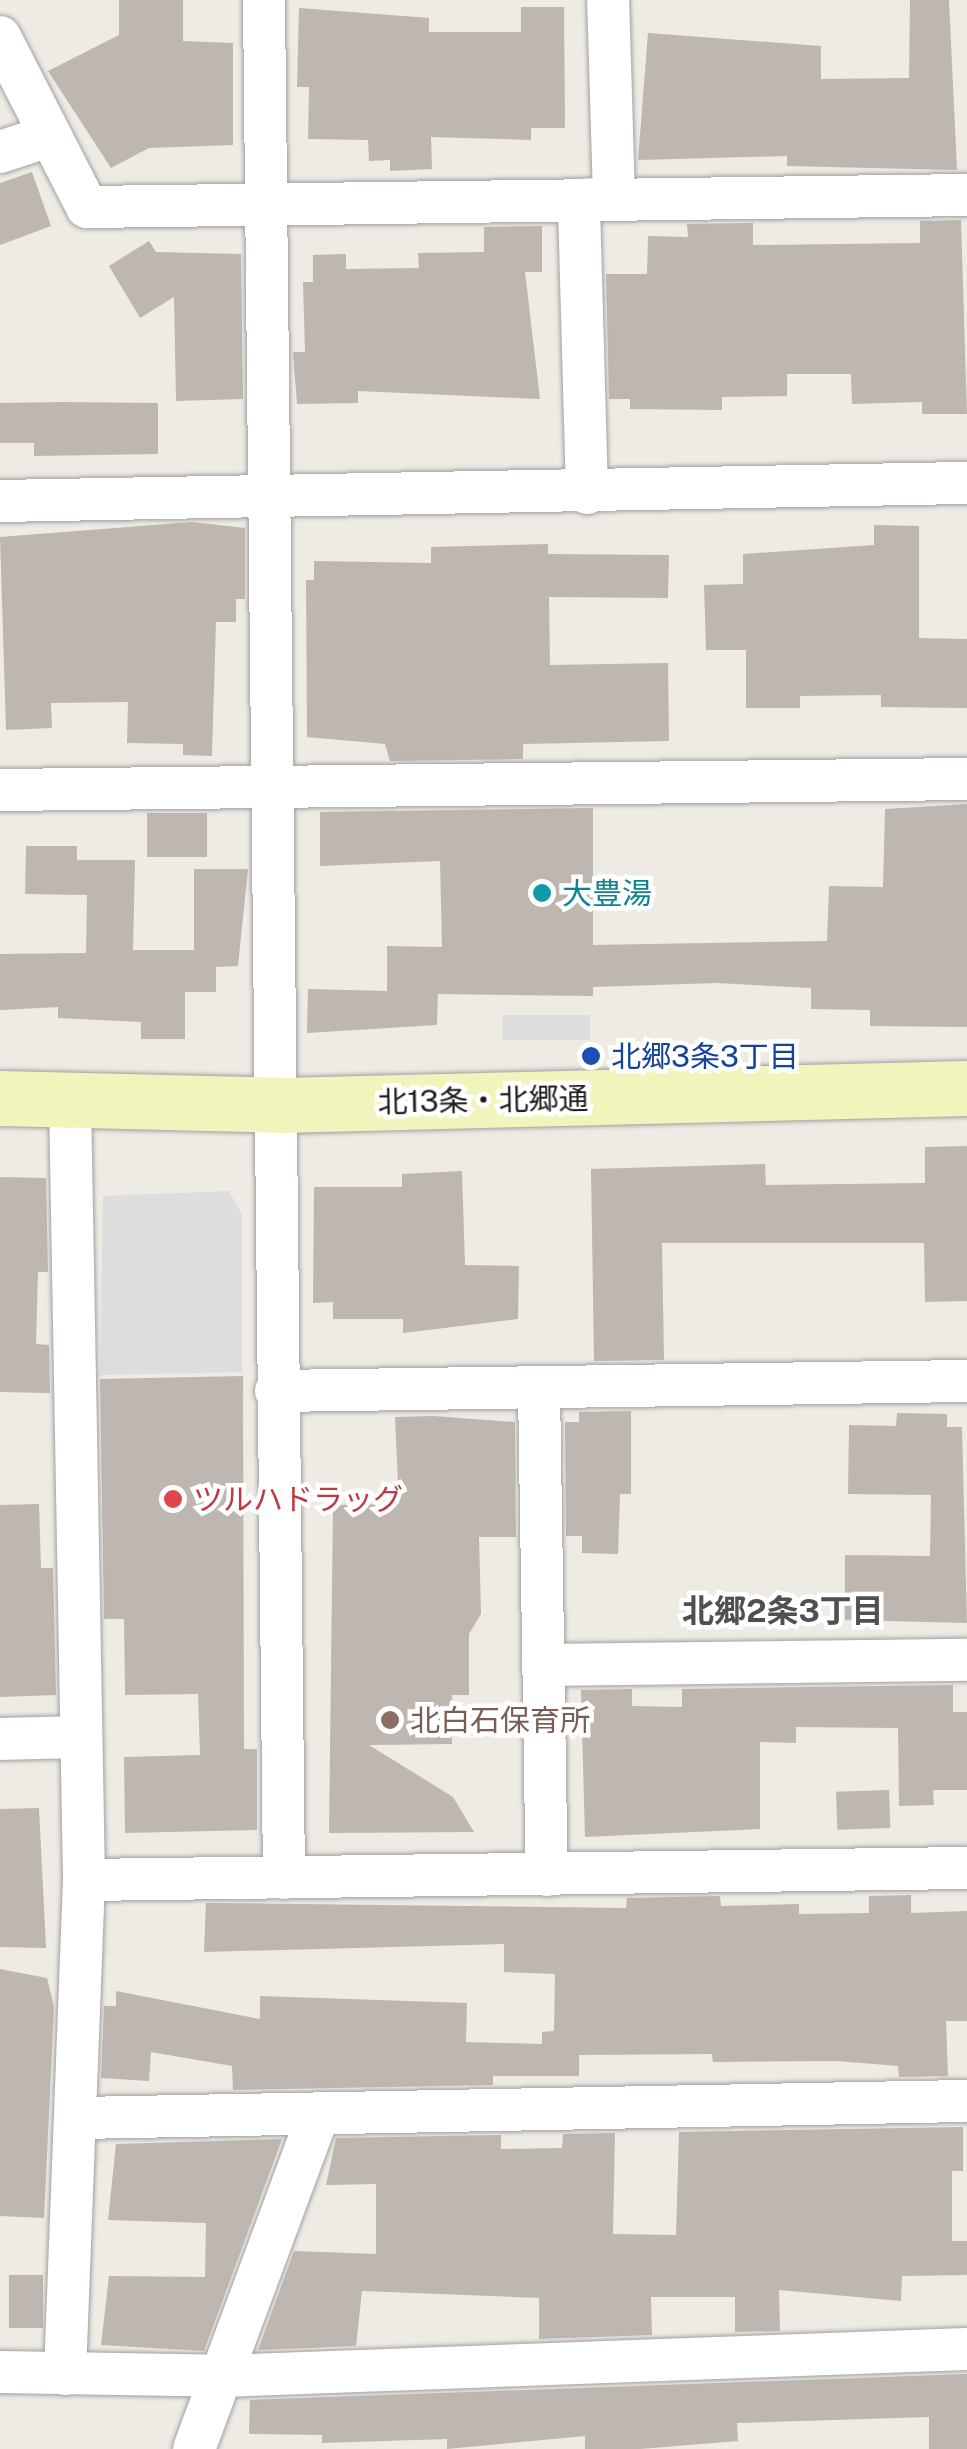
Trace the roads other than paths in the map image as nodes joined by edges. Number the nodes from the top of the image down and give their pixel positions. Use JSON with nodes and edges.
{"nodes":[{"id":1,"x":264,"y":0,"type":"edge"},
{"id":2,"x":608,"y":0,"type":"edge"},
{"id":3,"x":0,"y":37,"type":"edge"},
{"id":4,"x":50,"y":136,"type":"junction"},
{"id":5,"x":0,"y":152,"type":"edge"},
{"id":6,"x":967,"y":195,"type":"edge"},
{"id":7,"x":579,"y":200,"type":"junction"},
{"id":8,"x":265,"y":205,"type":"junction"},
{"id":9,"x":967,"y":483,"type":"edge"},
{"id":10,"x":588,"y":493,"type":"junction"},
{"id":11,"x":268,"y":498,"type":"junction"},
{"id":12,"x":0,"y":502,"type":"edge"},
{"id":13,"x":967,"y":779,"type":"edge"},
{"id":14,"x":277,"y":786,"type":"junction"},
{"id":15,"x":0,"y":790,"type":"edge"},
{"id":16,"x":967,"y":1088,"type":"edge"},
{"id":17,"x":0,"y":1098,"type":"edge"},
{"id":18,"x":70,"y":1098,"type":"junction"},
{"id":19,"x":281,"y":1105,"type":"junction"},
{"id":20,"x":967,"y":1382,"type":"edge"},
{"id":21,"x":539,"y":1388,"type":"junction"},
{"id":22,"x":276,"y":1391,"type":"junction"},
{"id":23,"x":967,"y":1660,"type":"edge"},
{"id":24,"x":543,"y":1666,"type":"junction"},
{"id":25,"x":81,"y":1737,"type":"junction"},
{"id":26,"x":0,"y":1739,"type":"edge"},
{"id":27,"x":967,"y":1868,"type":"edge"},
{"id":28,"x":547,"y":1875,"type":"junction"},
{"id":29,"x":284,"y":1878,"type":"junction"},
{"id":30,"x":84,"y":1880,"type":"junction"},
{"id":31,"x":967,"y":2101,"type":"edge"},
{"id":32,"x":318,"y":2115,"type":"junction"},
{"id":33,"x":79,"y":2118,"type":"junction"},
{"id":34,"x":967,"y":2349,"type":"edge"},
{"id":35,"x":0,"y":2372,"type":"edge"},
{"id":36,"x":65,"y":2374,"type":"junction"},
{"id":37,"x":221,"y":2376,"type":"junction"},
{"id":38,"x":194,"y":2449,"type":"edge"}],
"edges":[{"from":1,"to":8,"type":"street"},
{"from":2,"to":7,"type":"street"},
{"from":3,"to":4,"type":"street"},
{"from":4,"to":5,"type":"street"},
{"from":4,"to":8,"type":"street"},
{"from":6,"to":7,"type":"street"},
{"from":7,"to":8,"type":"street"},
{"from":7,"to":10,"type":"street"},
{"from":8,"to":11,"type":"street"},
{"from":9,"to":10,"type":"street"},
{"from":10,"to":11,"type":"street"},
{"from":11,"to":12,"type":"street"},
{"from":11,"to":14,"type":"street"},
{"from":13,"to":14,"type":"street"},
{"from":14,"to":15,"type":"street"},
{"from":14,"to":19,"type":"street"},
{"from":16,"to":19,"type":"main road","name":"北13条・北郷通"},
{"from":17,"to":18,"type":"main road","name":"北13条・北郷通"},
{"from":18,"to":19,"type":"main road","name":"北13条・北郷通"},
{"from":18,"to":25,"type":"street"},
{"from":19,"to":22,"type":"street"},
{"from":20,"to":21,"type":"street"},
{"from":21,"to":22,"type":"street"},
{"from":21,"to":24,"type":"street"},
{"from":22,"to":29,"type":"street"},
{"from":23,"to":24,"type":"street"},
{"from":24,"to":28,"type":"street"},
{"from":25,"to":26,"type":"street"},
{"from":25,"to":30,"type":"street"},
{"from":27,"to":28,"type":"street"},
{"from":28,"to":29,"type":"street"},
{"from":29,"to":30,"type":"street"},
{"from":30,"to":33,"type":"street"},
{"from":31,"to":32,"type":"street"},
{"from":32,"to":33,"type":"street"},
{"from":32,"to":37,"type":"street"},
{"from":33,"to":36,"type":"street"},
{"from":34,"to":37,"type":"street"},
{"from":35,"to":36,"type":"street"},
{"from":36,"to":37,"type":"street"},
{"from":37,"to":38,"type":"street"}]}
